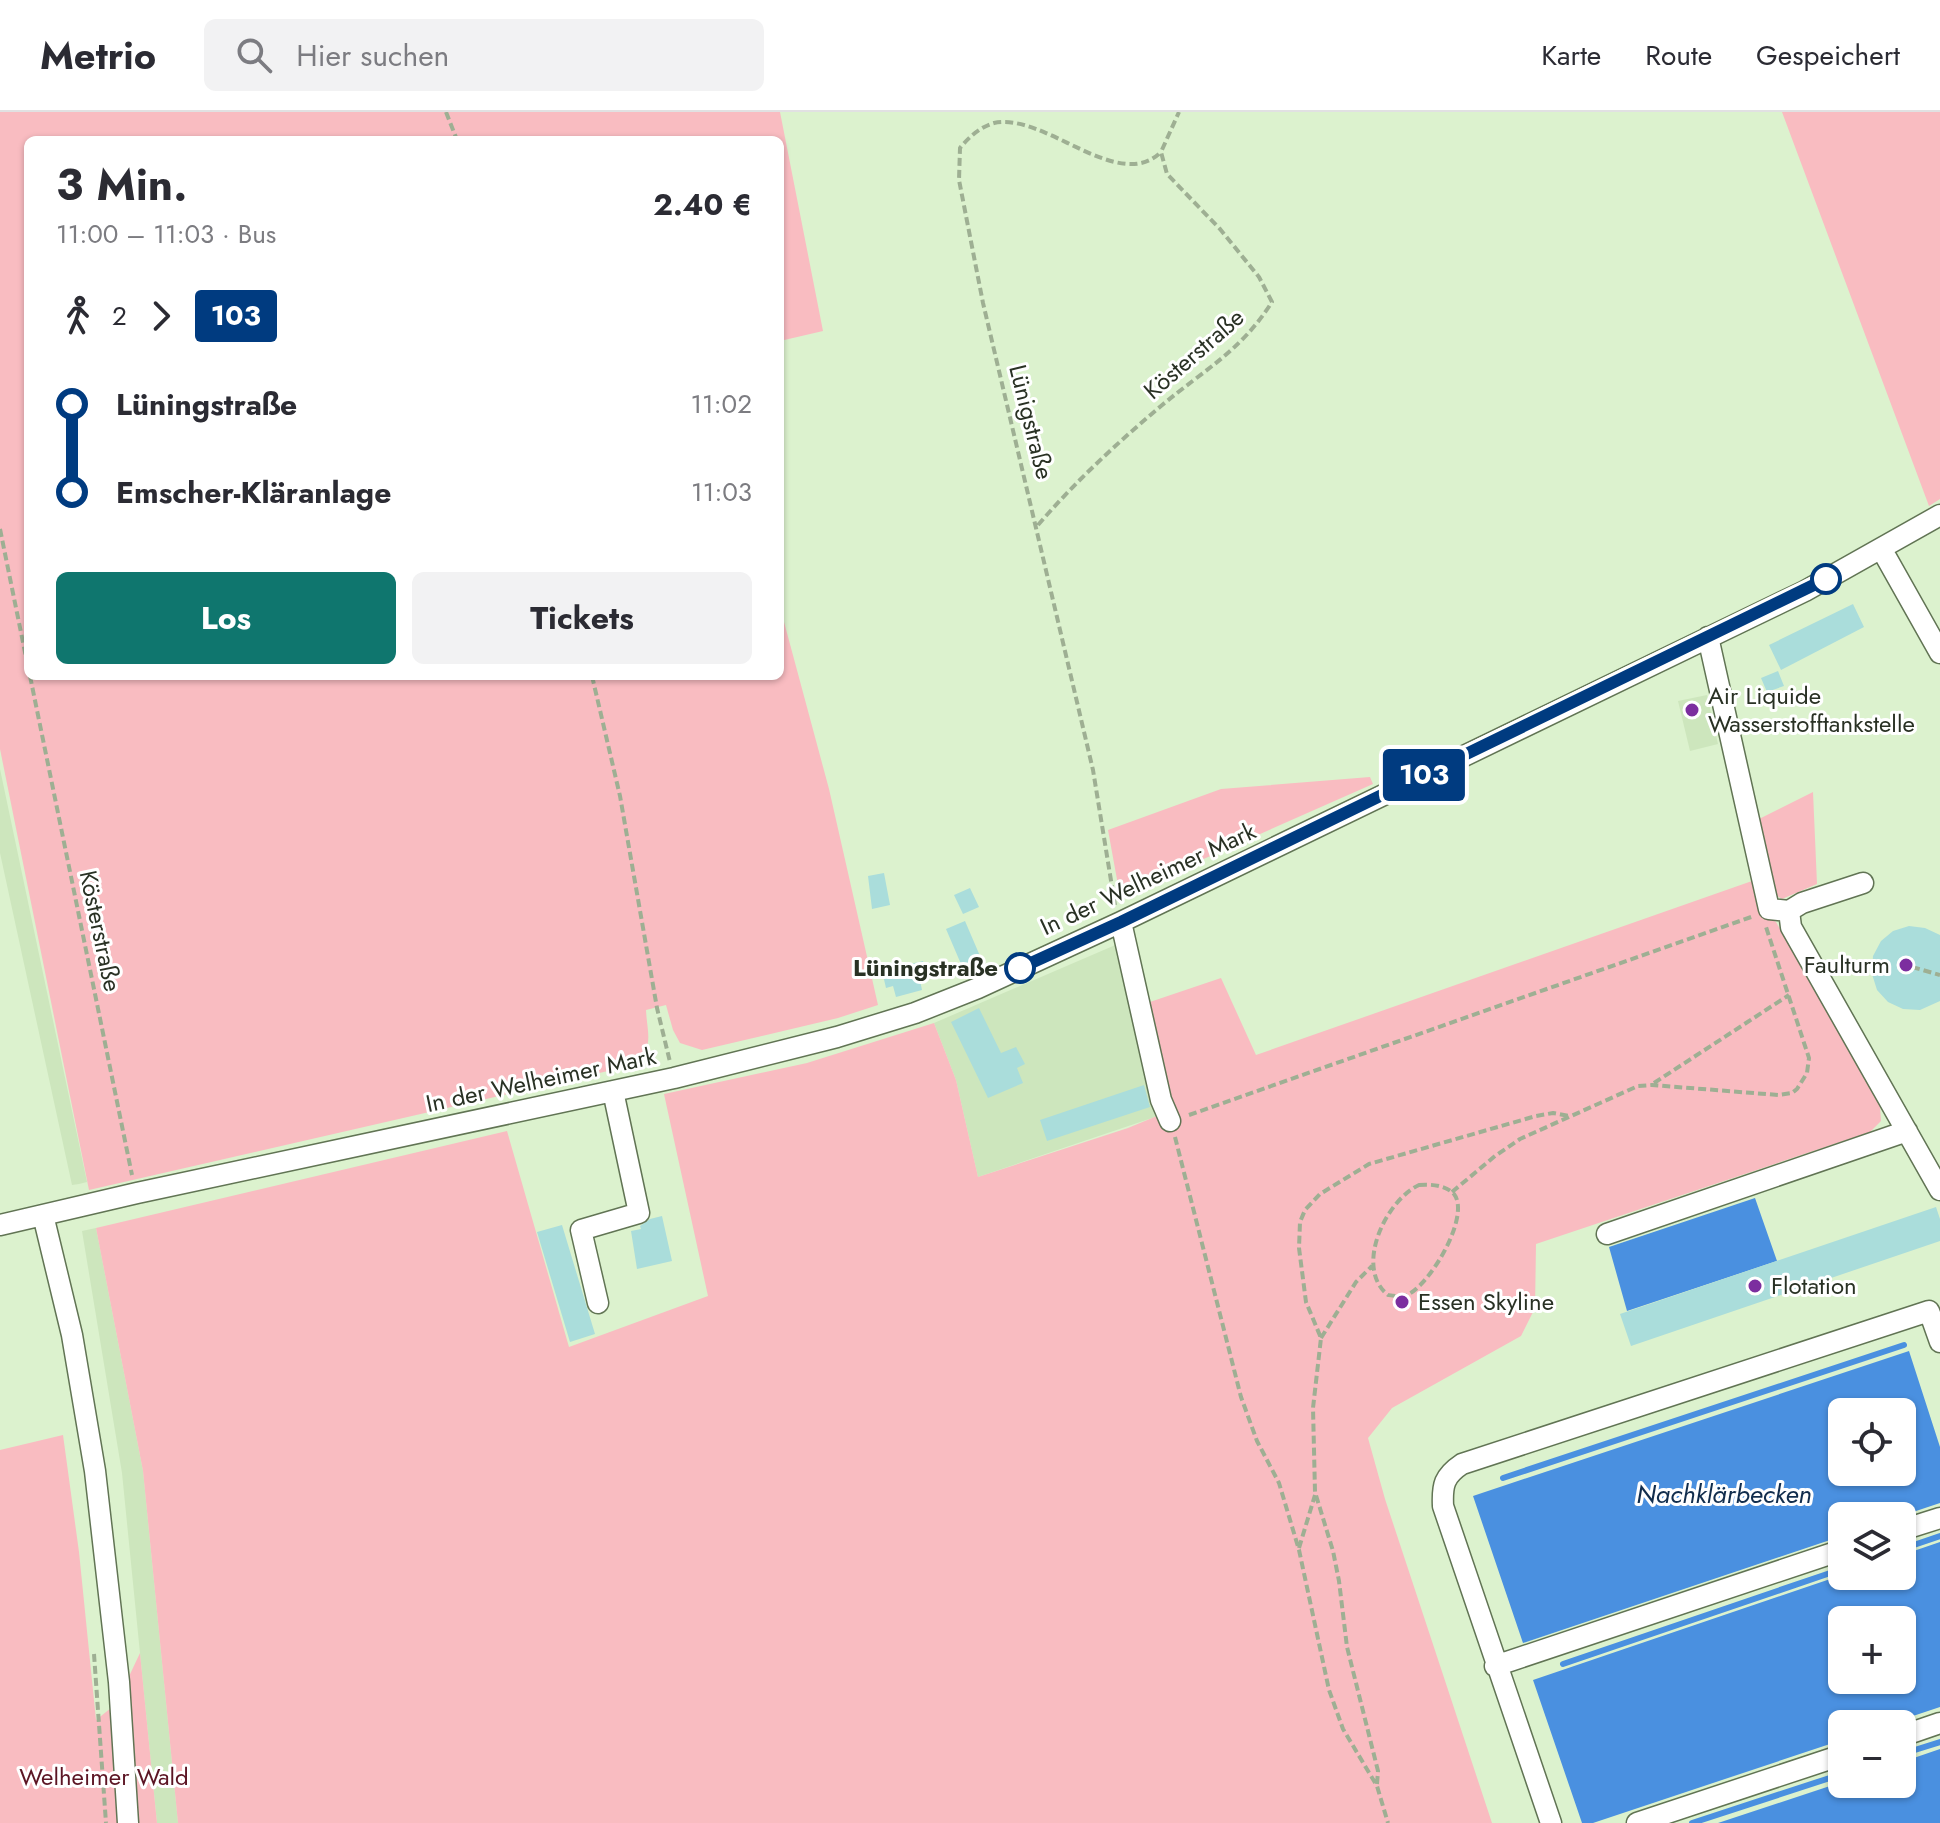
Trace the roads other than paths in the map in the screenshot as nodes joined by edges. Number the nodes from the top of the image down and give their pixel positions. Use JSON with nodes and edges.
{"nodes":[{"id":1,"x":1940,"y":515,"type":"edge"},
{"id":2,"x":1882,"y":550,"type":"junction"},
{"id":3,"x":1708,"y":637,"type":"junction"},
{"id":4,"x":1940,"y":653,"type":"edge"},
{"id":5,"x":1863,"y":883,"type":"dead end"},
{"id":6,"x":1779,"y":910,"type":"junction"},
{"id":7,"x":1121,"y":922,"type":"junction"},
{"id":8,"x":613,"y":1091,"type":"junction"},
{"id":9,"x":1170,"y":1121,"type":"road end"},
{"id":10,"x":1907,"y":1131,"type":"junction"},
{"id":11,"x":1940,"y":1190,"type":"edge"},
{"id":12,"x":43,"y":1215,"type":"junction"},
{"id":13,"x":0,"y":1225,"type":"edge"},
{"id":14,"x":1607,"y":1234,"type":"dead end"},
{"id":15,"x":598,"y":1303,"type":"dead end"},
{"id":16,"x":1935,"y":1309,"type":"edge"},
{"id":17,"x":1940,"y":1342,"type":"edge"},
{"id":18,"x":1940,"y":1518,"type":"edge"},
{"id":19,"x":1916,"y":1526,"type":"edge"},
{"id":20,"x":1828,"y":1555,"type":"edge"},
{"id":21,"x":1495,"y":1666,"type":"junction"},
{"id":22,"x":1940,"y":1723,"type":"edge"},
{"id":23,"x":1916,"y":1731,"type":"edge"},
{"id":24,"x":1828,"y":1760,"type":"edge"},
{"id":25,"x":128,"y":1823,"type":"edge"},
{"id":26,"x":1551,"y":1823,"type":"edge"},
{"id":27,"x":1637,"y":1823,"type":"edge"}],
"edges":[{"from":1,"to":2,"type":"street","name":"In der Welheimer Mark"},
{"from":2,"to":3,"type":"street","name":"In der Welheimer Mark"},
{"from":2,"to":4,"type":"street"},
{"from":3,"to":6,"type":"street"},
{"from":3,"to":7,"type":"street","name":"In der Welheimer Mark"},
{"from":5,"to":6,"type":"street"},
{"from":6,"to":10,"type":"street"},
{"from":7,"to":8,"type":"street","name":"In der Welheimer Mark"},
{"from":7,"to":9,"type":"street"},
{"from":8,"to":12,"type":"street","name":"In der Welheimer Mark"},
{"from":8,"to":15,"type":"street"},
{"from":10,"to":11,"type":"street"},
{"from":10,"to":14,"type":"street"},
{"from":12,"to":13,"type":"street","name":"In der Welheimer Mark"},
{"from":12,"to":25,"type":"street"},
{"from":16,"to":17,"type":"street"},
{"from":16,"to":21,"type":"street"},
{"from":18,"to":19,"type":"street"},
{"from":20,"to":21,"type":"street"},
{"from":21,"to":26,"type":"street"},
{"from":22,"to":23,"type":"street"},
{"from":24,"to":27,"type":"street"}]}
